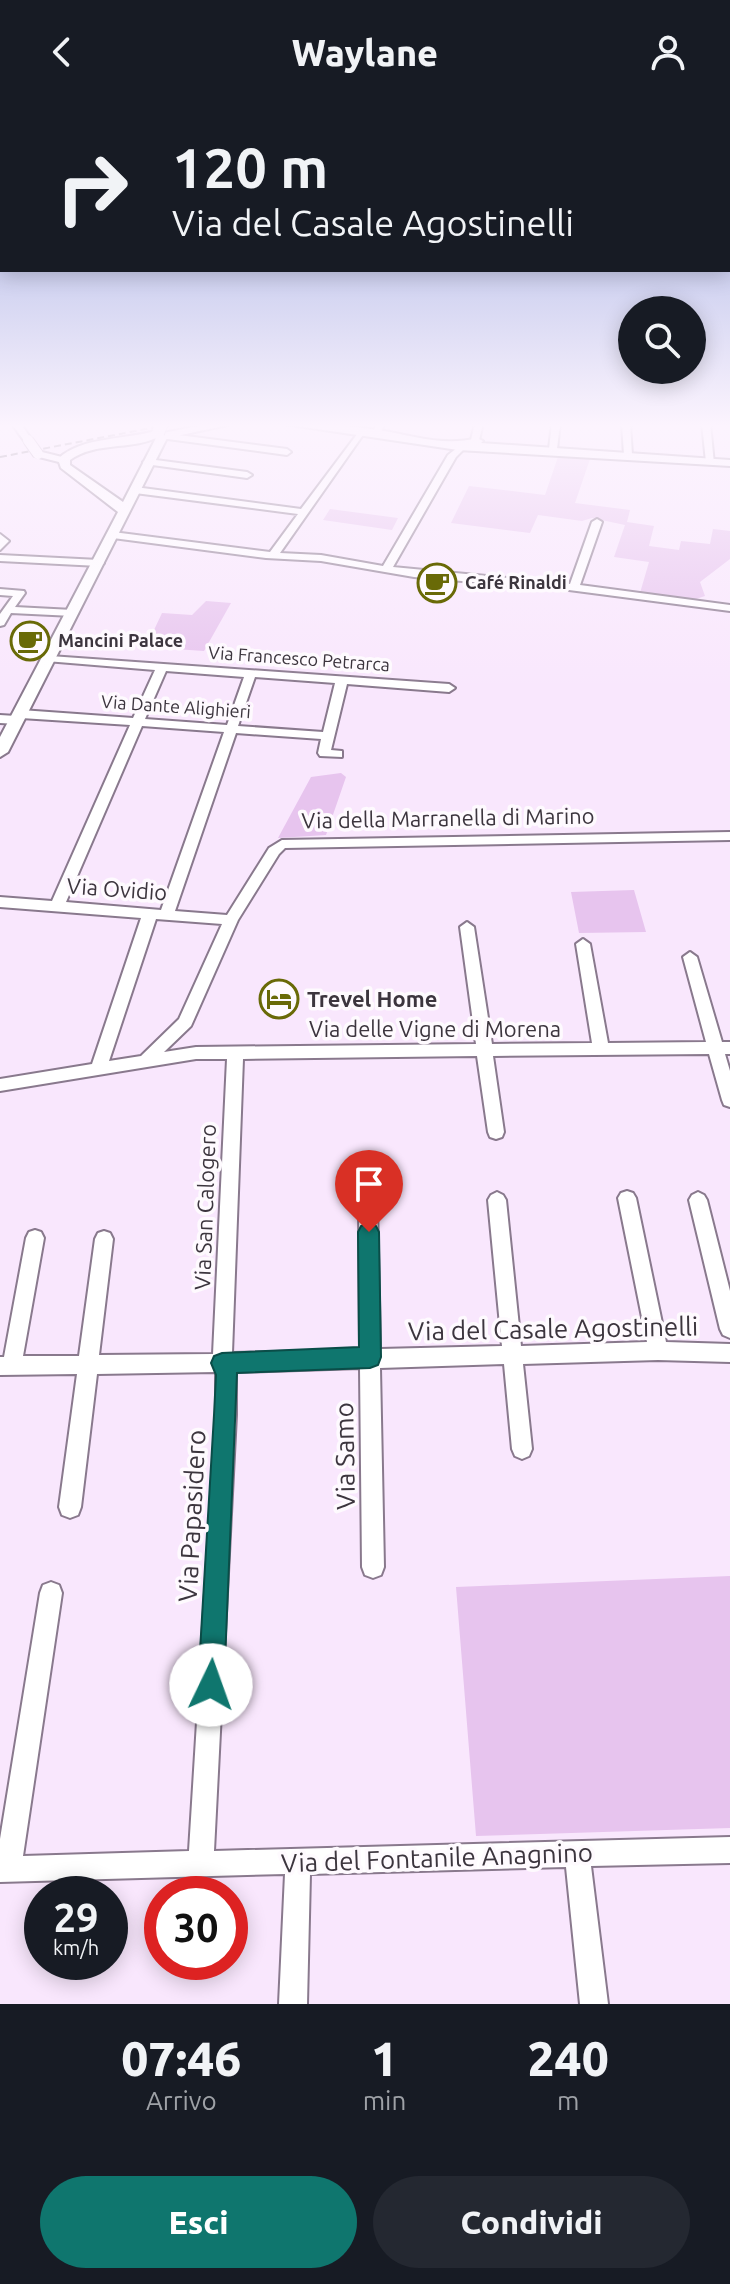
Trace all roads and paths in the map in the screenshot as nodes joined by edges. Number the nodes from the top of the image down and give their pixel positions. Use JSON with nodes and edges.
{"nodes":[{"id":1,"x":304,"y":512,"type":"edge"},
{"id":2,"x":422,"y":512,"type":"edge"},
{"id":3,"x":124,"y":513,"type":"edge"},
{"id":4,"x":597,"y":522,"type":"dead end"},
{"id":5,"x":113,"y":535,"type":"junction"},
{"id":6,"x":0,"y":537,"type":"edge"},
{"id":7,"x":0,"y":547,"type":"edge"},
{"id":8,"x":273,"y":555,"type":"junction"},
{"id":9,"x":0,"y":558,"type":"edge"},
{"id":10,"x":99,"y":563,"type":"junction"},
{"id":11,"x":387,"y":568,"type":"junction"},
{"id":12,"x":574,"y":588,"type":"junction"},
{"id":13,"x":0,"y":592,"type":"edge"},
{"id":14,"x":730,"y":608,"type":"edge"},
{"id":15,"x":8,"y":610,"type":"junction"},
{"id":16,"x":73,"y":613,"type":"junction"},
{"id":17,"x":0,"y":623,"type":"edge"},
{"id":18,"x":50,"y":659,"type":"junction"},
{"id":19,"x":162,"y":667,"type":"junction"},
{"id":20,"x":251,"y":673,"type":"junction"},
{"id":21,"x":342,"y":680,"type":"junction"},
{"id":22,"x":449,"y":688,"type":"dead end"},
{"id":23,"x":18,"y":717,"type":"junction"},
{"id":24,"x":0,"y":719,"type":"edge"},
{"id":25,"x":137,"y":722,"type":"junction"},
{"id":26,"x":230,"y":729,"type":"junction"},
{"id":27,"x":328,"y":736,"type":"junction"},
{"id":28,"x":0,"y":752,"type":"edge"},
{"id":29,"x":338,"y":754,"type":"dead end"},
{"id":30,"x":730,"y":836,"type":"edge"},
{"id":31,"x":0,"y":902,"type":"edge"},
{"id":32,"x":57,"y":906,"type":"junction"},
{"id":33,"x":158,"y":914,"type":"junction"},
{"id":34,"x":231,"y":920,"type":"junction"},
{"id":35,"x":467,"y":927,"type":"dead end"},
{"id":36,"x":583,"y":944,"type":"dead end"},
{"id":37,"x":690,"y":957,"type":"dead end"},
{"id":38,"x":723,"y":1048,"type":"edge"},
{"id":39,"x":601,"y":1049,"type":"junction"},
{"id":40,"x":484,"y":1051,"type":"junction"},
{"id":41,"x":235,"y":1053,"type":"junction"},
{"id":42,"x":145,"y":1060,"type":"junction"},
{"id":43,"x":99,"y":1068,"type":"junction"},
{"id":44,"x":0,"y":1085,"type":"edge"},
{"id":45,"x":730,"y":1100,"type":"edge"},
{"id":46,"x":496,"y":1132,"type":"dead end"},
{"id":47,"x":627,"y":1198,"type":"dead end"},
{"id":48,"x":497,"y":1200,"type":"dead end"},
{"id":49,"x":698,"y":1200,"type":"dead end"},
{"id":50,"x":368,"y":1201,"type":"dead end"},
{"id":51,"x":35,"y":1238,"type":"dead end"},
{"id":52,"x":104,"y":1239,"type":"dead end"},
{"id":53,"x":730,"y":1329,"type":"edge"},
{"id":54,"x":658,"y":1351,"type":"junction"},
{"id":55,"x":730,"y":1353,"type":"edge"},
{"id":56,"x":515,"y":1354,"type":"junction"},
{"id":57,"x":370,"y":1357,"type":"junction"},
{"id":58,"x":222,"y":1363,"type":"junction"},
{"id":59,"x":88,"y":1364,"type":"junction"},
{"id":60,"x":6,"y":1366,"type":"edge"},
{"id":61,"x":522,"y":1449,"type":"dead end"},
{"id":62,"x":70,"y":1507,"type":"dead end"},
{"id":63,"x":373,"y":1567,"type":"dead end"},
{"id":64,"x":51,"y":1593,"type":"dead end"},
{"id":65,"x":730,"y":1850,"type":"edge"},
{"id":66,"x":577,"y":1854,"type":"junction"},
{"id":67,"x":298,"y":1862,"type":"junction"},
{"id":68,"x":201,"y":1865,"type":"junction"},
{"id":69,"x":4,"y":1869,"type":"edge"},
{"id":70,"x":293,"y":2004,"type":"edge"},
{"id":71,"x":594,"y":2004,"type":"edge"}],
"edges":[{"from":1,"to":8,"type":"street"},
{"from":2,"to":11,"type":"street"},
{"from":3,"to":5,"type":"street"},
{"from":4,"to":12,"type":"street"},
{"from":5,"to":8,"type":"street"},
{"from":5,"to":10,"type":"street"},
{"from":6,"to":7,"type":"street"},
{"from":8,"to":11,"type":"street"},
{"from":9,"to":10,"type":"street"},
{"from":10,"to":16,"type":"street"},
{"from":11,"to":12,"type":"street"},
{"from":12,"to":14,"type":"street"},
{"from":13,"to":15,"type":"street"},
{"from":15,"to":16,"type":"street"},
{"from":15,"to":17,"type":"street"},
{"from":16,"to":18,"type":"street"},
{"from":18,"to":19,"type":"street","name":"Via Francesco Petrarca"},
{"from":18,"to":23,"type":"street"},
{"from":19,"to":20,"type":"street","name":"Via Francesco Petrarca"},
{"from":19,"to":25,"type":"street"},
{"from":20,"to":21,"type":"street","name":"Via Francesco Petrarca"},
{"from":20,"to":26,"type":"street"},
{"from":21,"to":22,"type":"street","name":"Via Francesco Petrarca"},
{"from":21,"to":27,"type":"street"},
{"from":23,"to":24,"type":"street","name":"Via Dante Alighieri"},
{"from":23,"to":25,"type":"street","name":"Via Dante Alighieri"},
{"from":23,"to":28,"type":"street"},
{"from":25,"to":26,"type":"street","name":"Via Dante Alighieri"},
{"from":25,"to":32,"type":"street"},
{"from":26,"to":27,"type":"street","name":"Via Dante Alighieri"},
{"from":26,"to":33,"type":"street"},
{"from":27,"to":29,"type":"street"},
{"from":30,"to":34,"type":"street","name":"Via della Marranella di Marino"},
{"from":31,"to":32,"type":"street","name":"Via Ovidio"},
{"from":32,"to":33,"type":"street","name":"Via Ovidio"},
{"from":33,"to":34,"type":"street","name":"Via Ovidio"},
{"from":33,"to":43,"type":"street"},
{"from":34,"to":42,"type":"street","name":"Via della Marranella di Marino"},
{"from":35,"to":40,"type":"street"},
{"from":36,"to":39,"type":"street"},
{"from":37,"to":38,"type":"street"},
{"from":38,"to":39,"type":"street","name":"Via delle Vigne di Morena"},
{"from":38,"to":45,"type":"street"},
{"from":39,"to":40,"type":"street","name":"Via delle Vigne di Morena"},
{"from":40,"to":41,"type":"street","name":"Via delle Vigne di Morena"},
{"from":40,"to":46,"type":"street"},
{"from":41,"to":42,"type":"street","name":"Via delle Vigne di Morena"},
{"from":41,"to":58,"type":"street","name":"Via San Calogero"},
{"from":42,"to":43,"type":"street","name":"Via delle Vigne di Morena"},
{"from":43,"to":44,"type":"street","name":"Via delle Vigne di Morena"},
{"from":47,"to":54,"type":"street"},
{"from":48,"to":56,"type":"street"},
{"from":49,"to":53,"type":"street"},
{"from":50,"to":57,"type":"street","name":"Via Samo"},
{"from":51,"to":60,"type":"street"},
{"from":52,"to":59,"type":"street"},
{"from":54,"to":55,"type":"street","name":"Via del Casale Agostinelli"},
{"from":54,"to":56,"type":"street","name":"Via del Casale Agostinelli"},
{"from":56,"to":57,"type":"street","name":"Via del Casale Agostinelli"},
{"from":56,"to":61,"type":"street"},
{"from":57,"to":58,"type":"street","name":"Via del Casale Agostinelli"},
{"from":57,"to":63,"type":"street","name":"Via Samo"},
{"from":58,"to":59,"type":"street","name":"Via del Casale Agostinelli"},
{"from":58,"to":68,"type":"street","name":"Via Papasidero"},
{"from":59,"to":60,"type":"street","name":"Via del Casale Agostinelli"},
{"from":59,"to":62,"type":"street"},
{"from":64,"to":69,"type":"street"},
{"from":65,"to":66,"type":"street","name":"Via del Fontanile Anagnino"},
{"from":66,"to":67,"type":"street","name":"Via del Fontanile Anagnino"},
{"from":66,"to":71,"type":"street"},
{"from":67,"to":68,"type":"street","name":"Via del Fontanile Anagnino"},
{"from":67,"to":70,"type":"street"},
{"from":68,"to":69,"type":"street","name":"Via del Fontanile Anagnino"}]}
